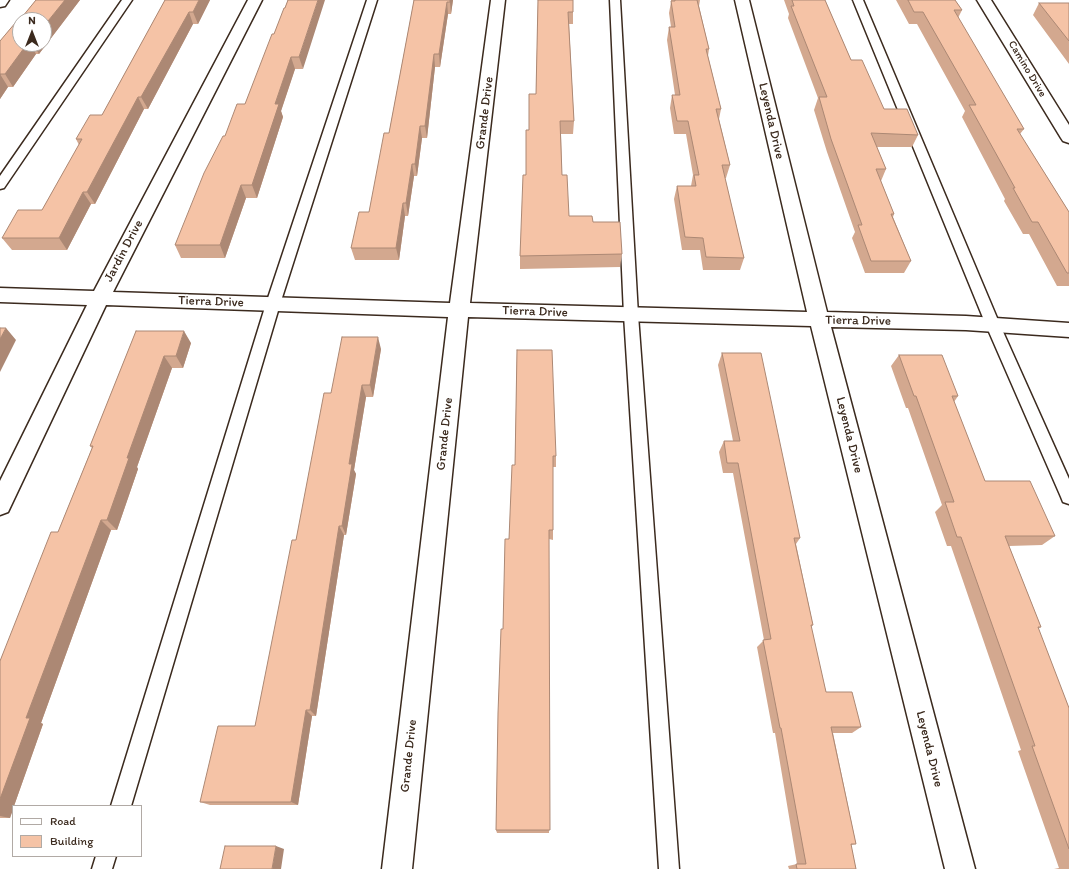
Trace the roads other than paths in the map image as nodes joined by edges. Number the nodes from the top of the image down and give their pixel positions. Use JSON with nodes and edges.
{"nodes":[{"id":1,"x":2,"y":0,"type":"edge"},
{"id":2,"x":127,"y":0,"type":"edge"},
{"id":3,"x":255,"y":0,"type":"edge"},
{"id":4,"x":372,"y":0,"type":"edge"},
{"id":5,"x":498,"y":0,"type":"edge"},
{"id":6,"x":615,"y":0,"type":"edge"},
{"id":7,"x":742,"y":0,"type":"edge"},
{"id":8,"x":858,"y":0,"type":"edge"},
{"id":9,"x":984,"y":0,"type":"edge"},
{"id":10,"x":0,"y":2,"type":"edge"},
{"id":11,"x":1063,"y":120,"type":"edge"},
{"id":12,"x":1069,"y":138,"type":"edge"},
{"id":13,"x":0,"y":185,"type":"edge"},
{"id":14,"x":0,"y":295,"type":"edge"},
{"id":15,"x":100,"y":298,"type":"junction"},
{"id":16,"x":273,"y":304,"type":"junction"},
{"id":17,"x":459,"y":310,"type":"junction"},
{"id":18,"x":631,"y":315,"type":"junction"},
{"id":19,"x":819,"y":320,"type":"junction"},
{"id":20,"x":994,"y":325,"type":"junction"},
{"id":21,"x":1069,"y":330,"type":"edge"},
{"id":22,"x":1069,"y":497,"type":"edge"},
{"id":23,"x":0,"y":505,"type":"edge"},
{"id":24,"x":121,"y":805,"type":"edge"},
{"id":25,"x":106,"y":857,"type":"edge"},
{"id":26,"x":102,"y":869,"type":"edge"},
{"id":27,"x":397,"y":869,"type":"edge"},
{"id":28,"x":669,"y":869,"type":"edge"},
{"id":29,"x":960,"y":869,"type":"edge"}],
"edges":[{"from":1,"to":10,"type":"street"},
{"from":2,"to":13,"type":"lane"},
{"from":3,"to":15,"type":"street","name":"Jardin Drive"},
{"from":4,"to":16,"type":"lane"},
{"from":5,"to":17,"type":"street","name":"Grande Drive"},
{"from":6,"to":18,"type":"lane"},
{"from":7,"to":19,"type":"street","name":"Leyenda Drive"},
{"from":8,"to":20,"type":"lane"},
{"from":9,"to":11,"type":"street","name":"Camino Drive"},
{"from":11,"to":12,"type":"street","name":"Camino Drive"},
{"from":14,"to":15,"type":"street","name":"Tierra Drive"},
{"from":15,"to":16,"type":"street","name":"Tierra Drive"},
{"from":15,"to":23,"type":"street","name":"Jardin Drive"},
{"from":16,"to":17,"type":"street","name":"Tierra Drive"},
{"from":16,"to":24,"type":"lane"},
{"from":17,"to":18,"type":"street","name":"Tierra Drive"},
{"from":17,"to":27,"type":"street","name":"Grande Drive"},
{"from":18,"to":19,"type":"street","name":"Tierra Drive"},
{"from":18,"to":28,"type":"lane"},
{"from":19,"to":20,"type":"street","name":"Tierra Drive"},
{"from":19,"to":29,"type":"street","name":"Leyenda Drive"},
{"from":20,"to":21,"type":"street","name":"Tierra Drive"},
{"from":20,"to":22,"type":"lane"},
{"from":25,"to":26,"type":"lane"}]}
